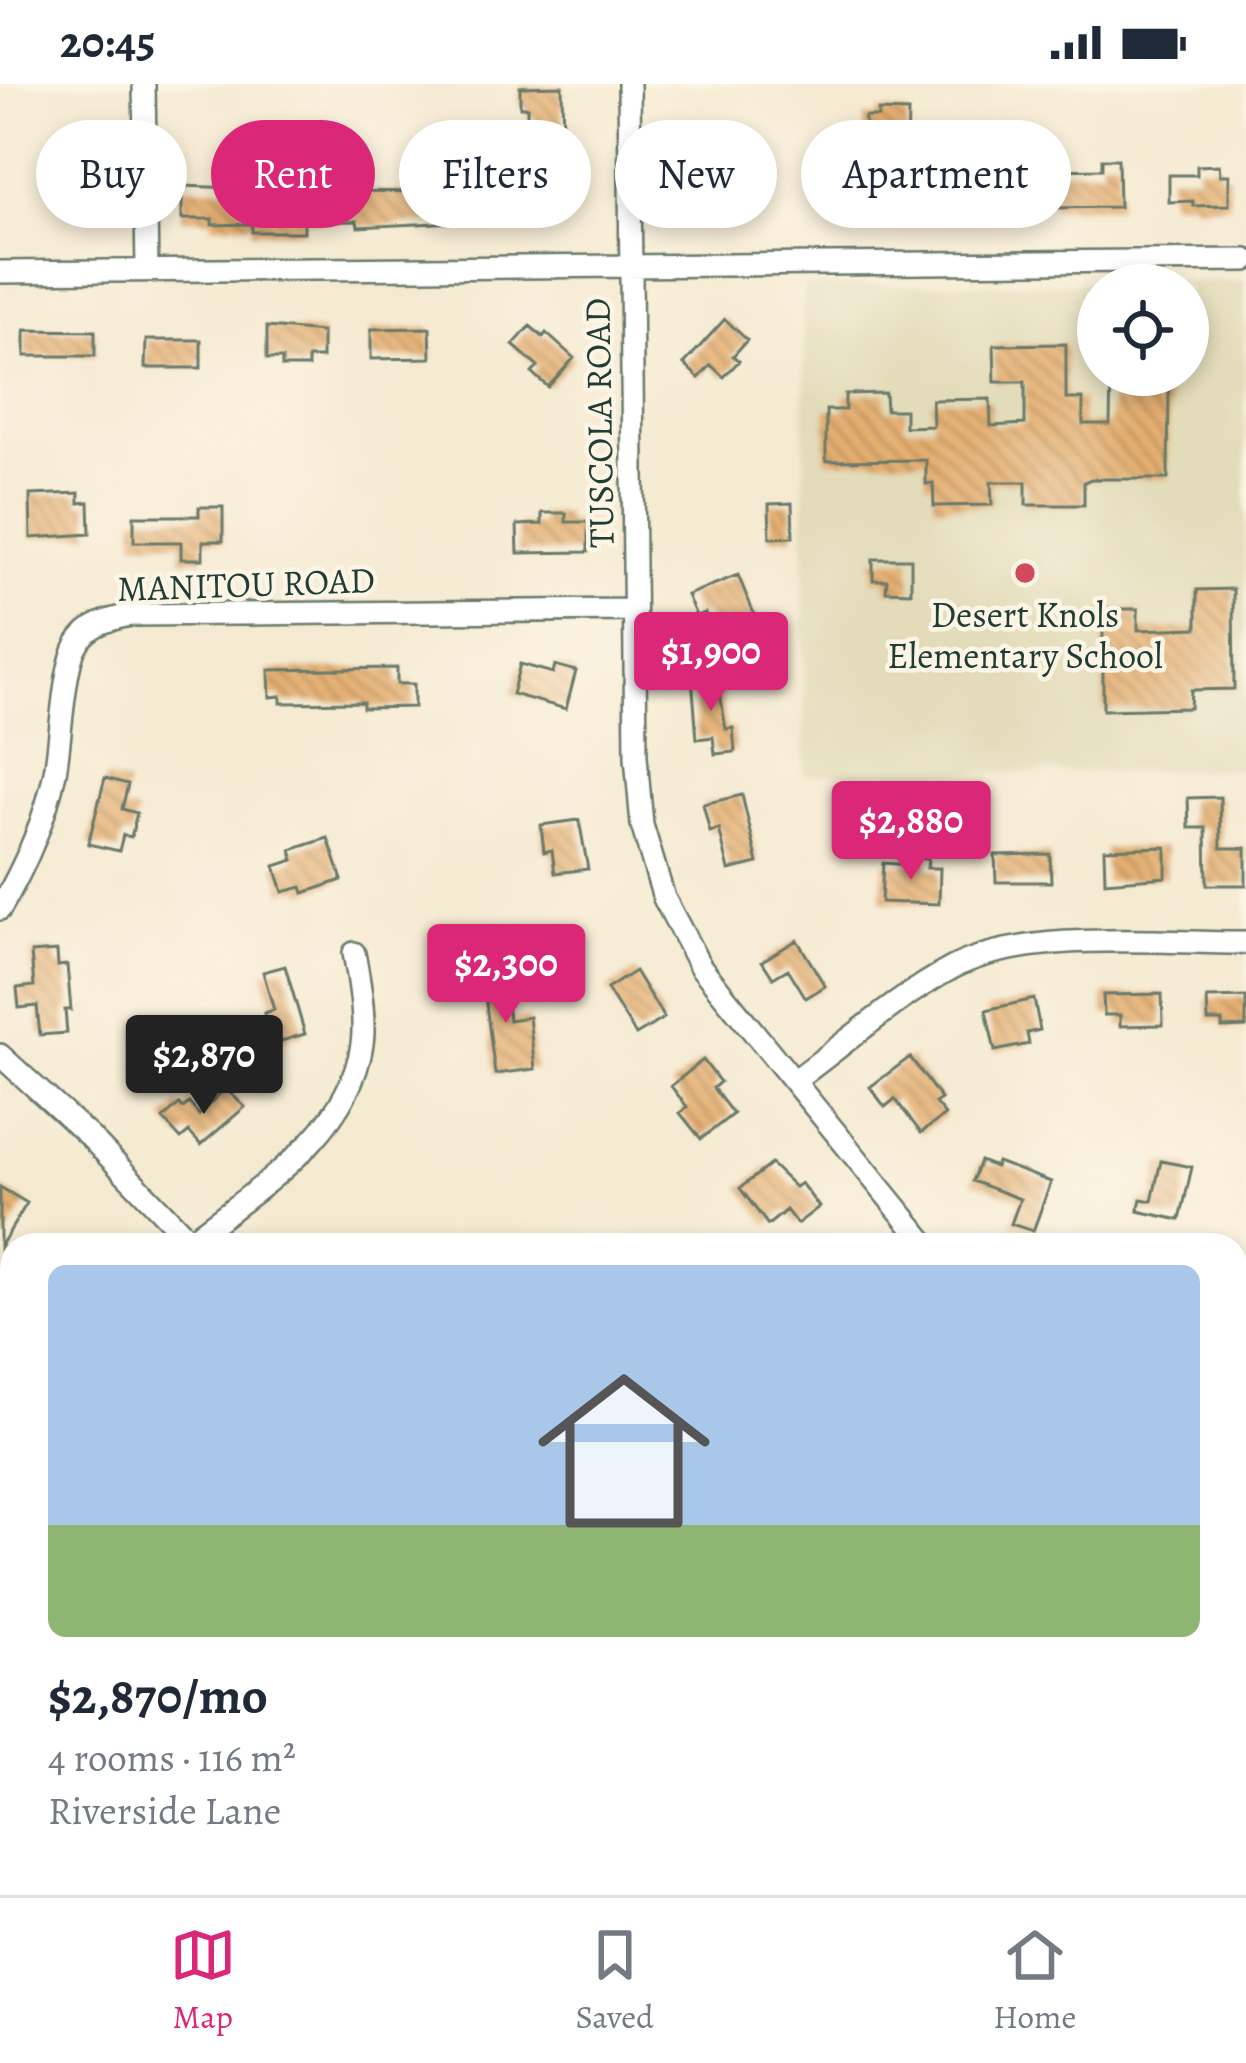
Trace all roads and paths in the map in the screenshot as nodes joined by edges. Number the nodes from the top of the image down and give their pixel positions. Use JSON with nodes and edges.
{"nodes":[{"id":1,"x":144,"y":84,"type":"edge"},
{"id":2,"x":629,"y":84,"type":"edge"},
{"id":3,"x":1246,"y":260,"type":"edge"},
{"id":4,"x":630,"y":267,"type":"junction"},
{"id":5,"x":147,"y":270,"type":"junction"},
{"id":6,"x":0,"y":272,"type":"edge"},
{"id":7,"x":633,"y":610,"type":"junction"},
{"id":8,"x":0,"y":909,"type":"edge"},
{"id":9,"x":1246,"y":943,"type":"edge"},
{"id":10,"x":354,"y":952,"type":"dead end"},
{"id":11,"x":0,"y":1055,"type":"edge"},
{"id":12,"x":794,"y":1081,"type":"junction"},
{"id":13,"x":182,"y":1233,"type":"edge"},
{"id":14,"x":204,"y":1233,"type":"edge"},
{"id":15,"x":917,"y":1233,"type":"edge"}],
"edges":[{"from":1,"to":5,"type":"street"},
{"from":2,"to":4,"type":"street","name":"TUSCOLA ROAD"},
{"from":3,"to":4,"type":"street"},
{"from":4,"to":5,"type":"street"},
{"from":4,"to":7,"type":"street","name":"TUSCOLA ROAD"},
{"from":5,"to":6,"type":"street"},
{"from":7,"to":8,"type":"street","name":"MANITOU ROAD"},
{"from":7,"to":12,"type":"street","name":"TUSCOLA ROAD"},
{"from":9,"to":12,"type":"street"},
{"from":10,"to":14,"type":"street"},
{"from":11,"to":13,"type":"street"},
{"from":12,"to":15,"type":"street","name":"TUSCOLA ROAD"}]}
